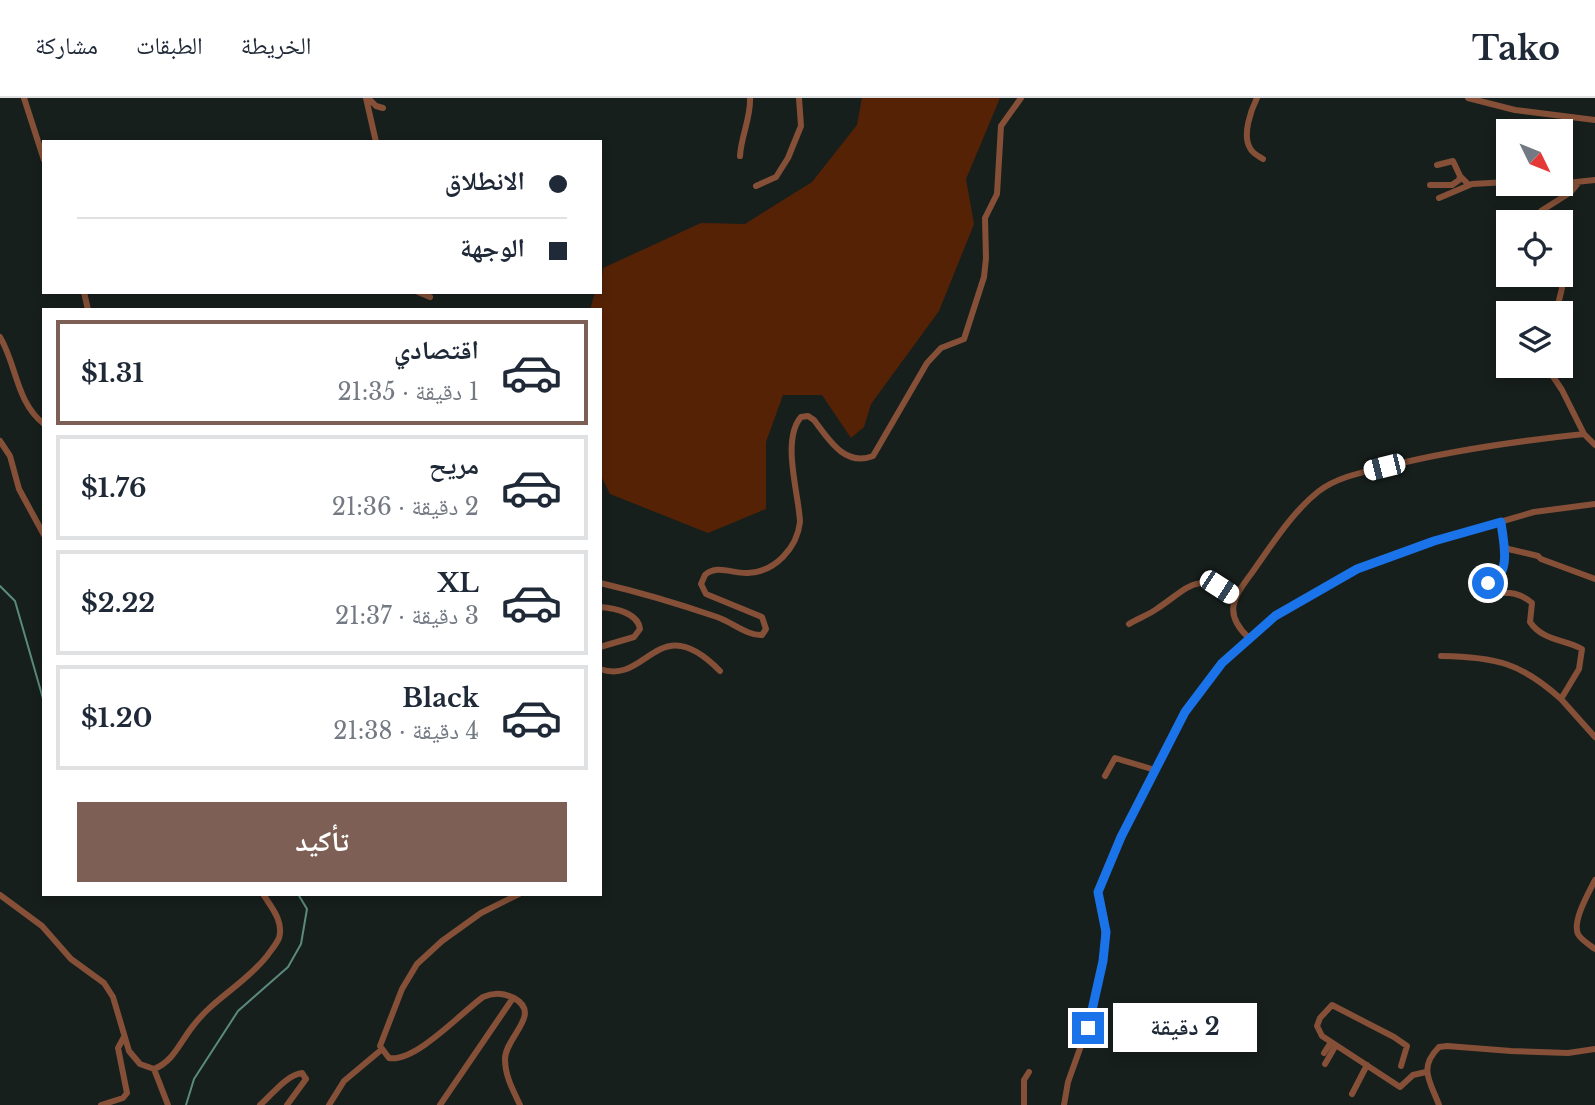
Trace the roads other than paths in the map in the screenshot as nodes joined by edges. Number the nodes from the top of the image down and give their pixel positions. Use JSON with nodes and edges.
{"nodes":[{"id":1,"x":24,"y":98,"type":"edge"},
{"id":2,"x":367,"y":98,"type":"edge"},
{"id":3,"x":750,"y":98,"type":"edge"},
{"id":4,"x":799,"y":98,"type":"edge"},
{"id":5,"x":1021,"y":98,"type":"edge"},
{"id":6,"x":1257,"y":98,"type":"edge"},
{"id":7,"x":1468,"y":98,"type":"edge"},
{"id":8,"x":383,"y":108,"type":"dead end"},
{"id":9,"x":1595,"y":120,"type":"edge"},
{"id":10,"x":376,"y":140,"type":"edge"},
{"id":11,"x":42,"y":154,"type":"edge"},
{"id":12,"x":740,"y":156,"type":"dead end"},
{"id":13,"x":1263,"y":159,"type":"dead end"},
{"id":14,"x":1437,"y":165,"type":"dead end"},
{"id":15,"x":1460,"y":176,"type":"junction"},
{"id":16,"x":1595,"y":180,"type":"edge"},
{"id":17,"x":1579,"y":182,"type":"junction"},
{"id":18,"x":1496,"y":183,"type":"edge"},
{"id":19,"x":1573,"y":183,"type":"edge"},
{"id":20,"x":1430,"y":185,"type":"dead end"},
{"id":21,"x":1469,"y":185,"type":"junction"},
{"id":22,"x":756,"y":186,"type":"dead end"},
{"id":23,"x":1439,"y":198,"type":"dead end"},
{"id":24,"x":1543,"y":210,"type":"edge"},
{"id":25,"x":423,"y":294,"type":"edge"},
{"id":26,"x":430,"y":297,"type":"dead end"},
{"id":27,"x":0,"y":337,"type":"edge"},
{"id":28,"x":1554,"y":378,"type":"edge"},
{"id":29,"x":42,"y":422,"type":"edge"},
{"id":30,"x":1584,"y":434,"type":"junction"},
{"id":31,"x":0,"y":441,"type":"edge"},
{"id":32,"x":1595,"y":445,"type":"edge"},
{"id":33,"x":1595,"y":504,"type":"edge"},
{"id":34,"x":1501,"y":522,"type":"junction"},
{"id":35,"x":42,"y":531,"type":"edge"},
{"id":36,"x":1504,"y":548,"type":"junction"},
{"id":37,"x":1595,"y":579,"type":"edge"},
{"id":38,"x":602,"y":584,"type":"edge"},
{"id":39,"x":1235,"y":597,"type":"junction"},
{"id":40,"x":602,"y":607,"type":"edge"},
{"id":41,"x":1129,"y":624,"type":"dead end"},
{"id":42,"x":1249,"y":638,"type":"junction"},
{"id":43,"x":602,"y":646,"type":"edge"},
{"id":44,"x":1441,"y":656,"type":"dead end"},
{"id":45,"x":602,"y":670,"type":"edge"},
{"id":46,"x":720,"y":671,"type":"dead end"},
{"id":47,"x":1561,"y":699,"type":"junction"},
{"id":48,"x":1595,"y":737,"type":"edge"},
{"id":49,"x":1155,"y":771,"type":"junction"},
{"id":50,"x":1105,"y":776,"type":"dead end"},
{"id":51,"x":1595,"y":880,"type":"edge"},
{"id":52,"x":0,"y":895,"type":"edge"},
{"id":53,"x":263,"y":896,"type":"edge"},
{"id":54,"x":515,"y":896,"type":"edge"},
{"id":55,"x":1595,"y":949,"type":"edge"},
{"id":56,"x":513,"y":998,"type":"junction"},
{"id":57,"x":124,"y":1037,"type":"junction"},
{"id":58,"x":1334,"y":1043,"type":"junction"},
{"id":59,"x":1595,"y":1049,"type":"edge"},
{"id":60,"x":381,"y":1050,"type":"junction"},
{"id":61,"x":1324,"y":1053,"type":"dead end"},
{"id":62,"x":1325,"y":1064,"type":"dead end"},
{"id":63,"x":1367,"y":1065,"type":"junction"},
{"id":64,"x":1401,"y":1066,"type":"dead end"},
{"id":65,"x":154,"y":1069,"type":"junction"},
{"id":66,"x":1029,"y":1072,"type":"dead end"},
{"id":67,"x":1426,"y":1072,"type":"junction"},
{"id":68,"x":1352,"y":1094,"type":"dead end"},
{"id":69,"x":101,"y":1105,"type":"edge"},
{"id":70,"x":168,"y":1105,"type":"edge"},
{"id":71,"x":260,"y":1105,"type":"edge"},
{"id":72,"x":287,"y":1105,"type":"edge"},
{"id":73,"x":329,"y":1105,"type":"edge"},
{"id":74,"x":440,"y":1105,"type":"edge"},
{"id":75,"x":520,"y":1105,"type":"edge"},
{"id":76,"x":1024,"y":1105,"type":"edge"},
{"id":77,"x":1064,"y":1105,"type":"edge"},
{"id":78,"x":1439,"y":1105,"type":"edge"}],
"edges":[{"from":1,"to":11,"type":"street"},
{"from":2,"to":8,"type":"street"},
{"from":2,"to":10,"type":"street"},
{"from":3,"to":12,"type":"street"},
{"from":4,"to":22,"type":"street"},
{"from":5,"to":38,"type":"street"},
{"from":6,"to":13,"type":"street"},
{"from":7,"to":9,"type":"street"},
{"from":14,"to":15,"type":"street"},
{"from":15,"to":20,"type":"street"},
{"from":15,"to":21,"type":"street"},
{"from":16,"to":17,"type":"street"},
{"from":17,"to":19,"type":"street"},
{"from":17,"to":24,"type":"street"},
{"from":18,"to":21,"type":"street"},
{"from":21,"to":23,"type":"street"},
{"from":25,"to":26,"type":"street"},
{"from":27,"to":29,"type":"street"},
{"from":28,"to":30,"type":"street"},
{"from":30,"to":32,"type":"street"},
{"from":30,"to":39,"type":"street"},
{"from":31,"to":35,"type":"street"},
{"from":33,"to":34,"type":"street"},
{"from":34,"to":36,"type":"street"},
{"from":34,"to":42,"type":"street"},
{"from":36,"to":37,"type":"street"},
{"from":36,"to":47,"type":"street"},
{"from":39,"to":41,"type":"street"},
{"from":39,"to":42,"type":"street"},
{"from":40,"to":43,"type":"street"},
{"from":42,"to":49,"type":"street"},
{"from":44,"to":47,"type":"street"},
{"from":45,"to":46,"type":"street"},
{"from":47,"to":48,"type":"street"},
{"from":49,"to":50,"type":"street"},
{"from":49,"to":77,"type":"street"},
{"from":51,"to":55,"type":"street"},
{"from":52,"to":57,"type":"street"},
{"from":53,"to":65,"type":"street"},
{"from":54,"to":60,"type":"street"},
{"from":56,"to":60,"type":"street"},
{"from":56,"to":74,"type":"street"},
{"from":56,"to":75,"type":"street"},
{"from":57,"to":65,"type":"street"},
{"from":57,"to":69,"type":"street"},
{"from":58,"to":61,"type":"street"},
{"from":58,"to":62,"type":"street"},
{"from":58,"to":63,"type":"street"},
{"from":58,"to":64,"type":"street"},
{"from":59,"to":67,"type":"street"},
{"from":60,"to":73,"type":"street"},
{"from":63,"to":67,"type":"street"},
{"from":63,"to":68,"type":"street"},
{"from":65,"to":70,"type":"street"},
{"from":66,"to":76,"type":"street"},
{"from":67,"to":78,"type":"street"},
{"from":71,"to":72,"type":"street"}]}
